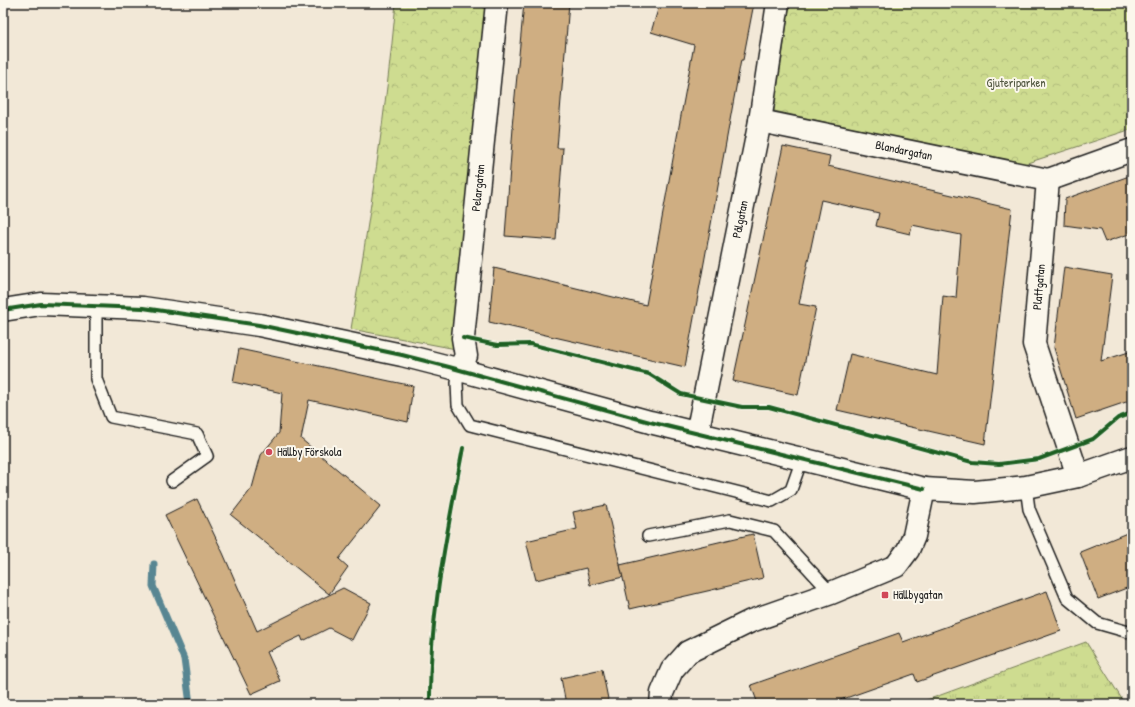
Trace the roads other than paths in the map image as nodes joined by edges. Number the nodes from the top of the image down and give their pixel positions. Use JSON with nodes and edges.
{"nodes":[{"id":1,"x":497,"y":3,"type":"edge"},
{"id":2,"x":778,"y":3,"type":"edge"},
{"id":3,"x":760,"y":121,"type":"junction"},
{"id":4,"x":1132,"y":150,"type":"edge"},
{"id":5,"x":1048,"y":180,"type":"junction"},
{"id":6,"x":96,"y":306,"type":"junction"},
{"id":7,"x":3,"y":310,"type":"edge"},
{"id":8,"x":459,"y":370,"type":"junction"},
{"id":9,"x":697,"y":434,"type":"junction"},
{"id":10,"x":1132,"y":457,"type":"edge"},
{"id":11,"x":802,"y":460,"type":"junction"},
{"id":12,"x":1078,"y":476,"type":"junction"},
{"id":13,"x":172,"y":481,"type":"dead end"},
{"id":14,"x":1026,"y":487,"type":"junction"},
{"id":15,"x":924,"y":489,"type":"junction"},
{"id":16,"x":648,"y":536,"type":"dead end"},
{"id":17,"x":831,"y":593,"type":"junction"},
{"id":18,"x":1132,"y":633,"type":"edge"},
{"id":19,"x":661,"y":704,"type":"edge"}],
"edges":[{"from":1,"to":8,"type":"street","name":"Pelargatan"},
{"from":2,"to":3,"type":"street","name":"Pålgatan"},
{"from":3,"to":5,"type":"street","name":"Blandargatan"},
{"from":3,"to":9,"type":"street","name":"Pålgatan"},
{"from":4,"to":5,"type":"street"},
{"from":5,"to":12,"type":"street","name":"Plattgatan"},
{"from":6,"to":7,"type":"street"},
{"from":6,"to":8,"type":"street"},
{"from":6,"to":13,"type":"lane"},
{"from":8,"to":9,"type":"street"},
{"from":8,"to":11,"type":"lane"},
{"from":9,"to":11,"type":"street"},
{"from":10,"to":12,"type":"street"},
{"from":11,"to":15,"type":"street"},
{"from":12,"to":14,"type":"street"},
{"from":14,"to":15,"type":"street"},
{"from":14,"to":18,"type":"lane"},
{"from":15,"to":17,"type":"street"},
{"from":16,"to":17,"type":"lane"},
{"from":17,"to":19,"type":"street"}]}
